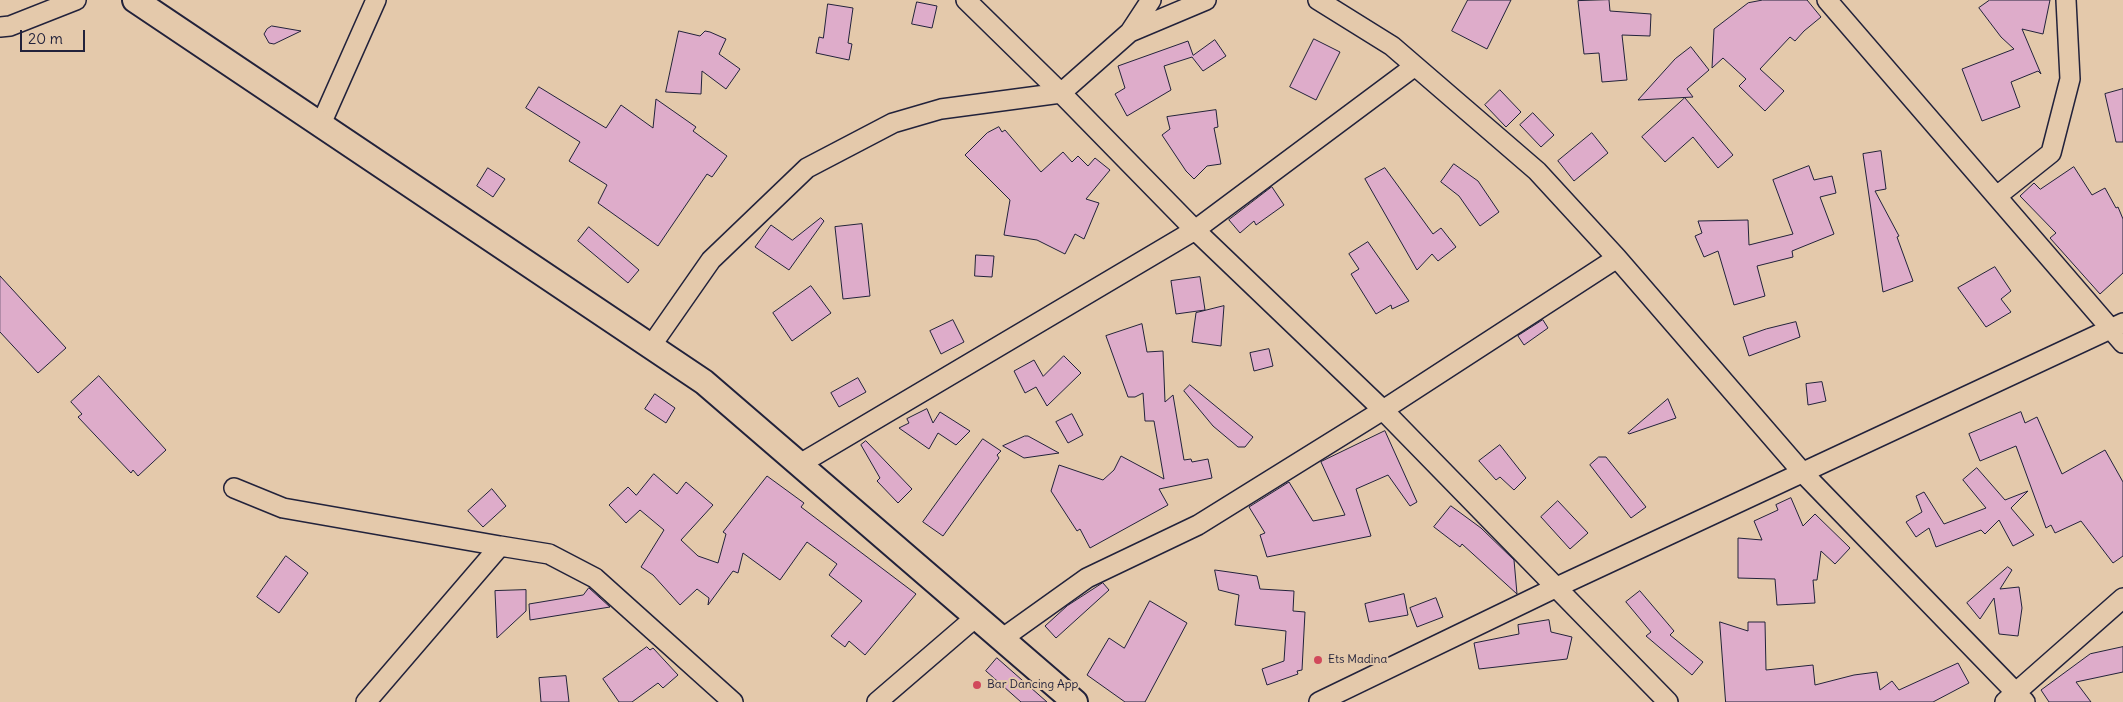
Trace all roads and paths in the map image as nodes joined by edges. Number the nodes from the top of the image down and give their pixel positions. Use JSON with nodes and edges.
{"nodes":[{"id":1,"x":76,"y":0,"type":"edge"},
{"id":2,"x":136,"y":0,"type":"edge"},
{"id":3,"x":376,"y":0,"type":"edge"},
{"id":4,"x":966,"y":0,"type":"edge"},
{"id":5,"x":1150,"y":0,"type":"edge"},
{"id":6,"x":1206,"y":0,"type":"edge"},
{"id":7,"x":1318,"y":0,"type":"edge"},
{"id":8,"x":1827,"y":0,"type":"edge"},
{"id":9,"x":2066,"y":0,"type":"edge"},
{"id":10,"x":0,"y":27,"type":"edge"},
{"id":11,"x":1130,"y":32,"type":"junction"},
{"id":12,"x":1415,"y":66,"type":"junction"},
{"id":13,"x":1061,"y":93,"type":"junction"},
{"id":14,"x":321,"y":124,"type":"junction"},
{"id":15,"x":1997,"y":196,"type":"junction"},
{"id":16,"x":1195,"y":230,"type":"junction"},
{"id":17,"x":1617,"y":258,"type":"junction"},
{"id":18,"x":2119,"y":331,"type":"edge"},
{"id":19,"x":651,"y":346,"type":"junction"},
{"id":20,"x":1383,"y":410,"type":"junction"},
{"id":21,"x":800,"y":464,"type":"junction"},
{"id":22,"x":1803,"y":473,"type":"junction"},
{"id":23,"x":234,"y":488,"type":"dead end"},
{"id":24,"x":500,"y":546,"type":"junction"},
{"id":25,"x":1557,"y":587,"type":"junction"},
{"id":26,"x":2123,"y":598,"type":"edge"},
{"id":27,"x":977,"y":616,"type":"junction"},
{"id":28,"x":1003,"y":638,"type":"junction"},
{"id":29,"x":2016,"y":699,"type":"edge"},
{"id":30,"x":366,"y":702,"type":"edge"},
{"id":31,"x":733,"y":702,"type":"edge"},
{"id":32,"x":877,"y":702,"type":"edge"},
{"id":33,"x":1075,"y":702,"type":"edge"},
{"id":34,"x":1319,"y":702,"type":"edge"},
{"id":35,"x":1668,"y":702,"type":"edge"}],
"edges":[{"from":1,"to":10,"type":"street"},
{"from":2,"to":14,"type":"street"},
{"from":3,"to":14,"type":"street"},
{"from":4,"to":13,"type":"street"},
{"from":5,"to":11,"type":"street"},
{"from":6,"to":11,"type":"street"},
{"from":7,"to":12,"type":"street"},
{"from":8,"to":15,"type":"street"},
{"from":9,"to":15,"type":"street"},
{"from":11,"to":13,"type":"street"},
{"from":12,"to":16,"type":"street"},
{"from":12,"to":17,"type":"street"},
{"from":13,"to":16,"type":"street"},
{"from":13,"to":19,"type":"street"},
{"from":14,"to":19,"type":"street"},
{"from":15,"to":18,"type":"street"},
{"from":16,"to":20,"type":"street"},
{"from":16,"to":21,"type":"street"},
{"from":17,"to":20,"type":"street"},
{"from":17,"to":22,"type":"street"},
{"from":18,"to":22,"type":"street"},
{"from":19,"to":21,"type":"street"},
{"from":20,"to":25,"type":"street"},
{"from":20,"to":28,"type":"street"},
{"from":21,"to":27,"type":"street"},
{"from":22,"to":25,"type":"street"},
{"from":22,"to":29,"type":"street"},
{"from":23,"to":24,"type":"street"},
{"from":24,"to":30,"type":"street"},
{"from":24,"to":31,"type":"street"},
{"from":25,"to":34,"type":"street"},
{"from":25,"to":35,"type":"street"},
{"from":26,"to":29,"type":"street"},
{"from":27,"to":28,"type":"street"},
{"from":27,"to":32,"type":"street"},
{"from":28,"to":33,"type":"street"}]}
